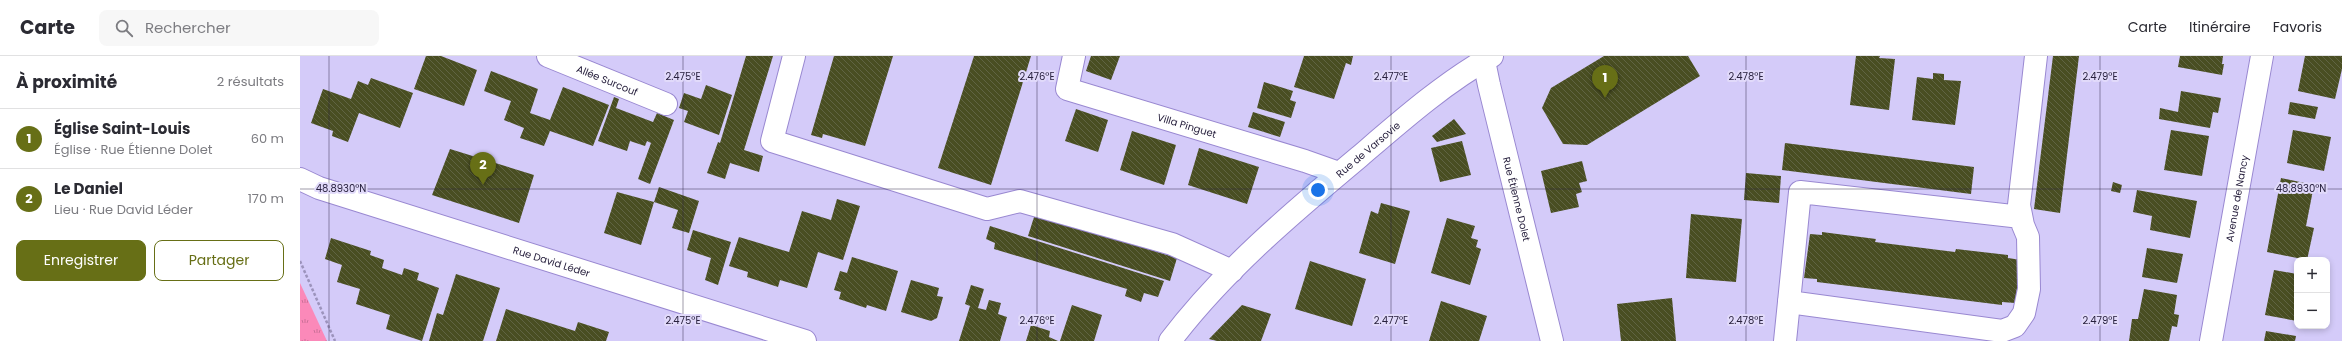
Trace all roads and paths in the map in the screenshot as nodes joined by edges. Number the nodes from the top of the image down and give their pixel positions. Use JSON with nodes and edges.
{"nodes":[{"id":1,"x":548,"y":56,"type":"edge"},
{"id":2,"x":794,"y":56,"type":"edge"},
{"id":3,"x":1074,"y":56,"type":"edge"},
{"id":4,"x":2036,"y":56,"type":"edge"},
{"id":5,"x":2262,"y":56,"type":"edge"},
{"id":6,"x":1485,"y":57,"type":"edge"},
{"id":7,"x":666,"y":104,"type":"dead end"},
{"id":8,"x":1339,"y":173,"type":"junction"},
{"id":9,"x":300,"y":179,"type":"edge"},
{"id":10,"x":2021,"y":217,"type":"junction"},
{"id":11,"x":300,"y":261,"type":"edge"},
{"id":12,"x":1232,"y":270,"type":"junction"},
{"id":13,"x":1789,"y":302,"type":"junction"},
{"id":14,"x":1999,"y":336,"type":"edge"},
{"id":15,"x":335,"y":341,"type":"edge"},
{"id":16,"x":805,"y":341,"type":"edge"},
{"id":17,"x":1170,"y":341,"type":"edge"},
{"id":18,"x":1552,"y":341,"type":"edge"},
{"id":19,"x":1785,"y":341,"type":"edge"},
{"id":20,"x":2211,"y":341,"type":"edge"}],
"edges":[{"from":1,"to":7,"type":"street","name":"Allée Surcouf"},
{"from":2,"to":12,"type":"street"},
{"from":3,"to":8,"type":"street","name":"Villa Pinguet"},
{"from":4,"to":10,"type":"street"},
{"from":5,"to":20,"type":"street","name":"Avenue de Nancy"},
{"from":6,"to":8,"type":"street","name":"Rue de Varsovie"},
{"from":6,"to":18,"type":"street","name":"Rue Étienne Dolet"},
{"from":8,"to":12,"type":"street","name":"Rue de Varsovie"},
{"from":9,"to":16,"type":"street","name":"Rue David Léder"},
{"from":10,"to":13,"type":"street"},
{"from":10,"to":14,"type":"street"},
{"from":11,"to":15,"type":"path"},
{"from":12,"to":17,"type":"street","name":"Rue de Varsovie"},
{"from":13,"to":14,"type":"street"},
{"from":13,"to":19,"type":"street"}]}
